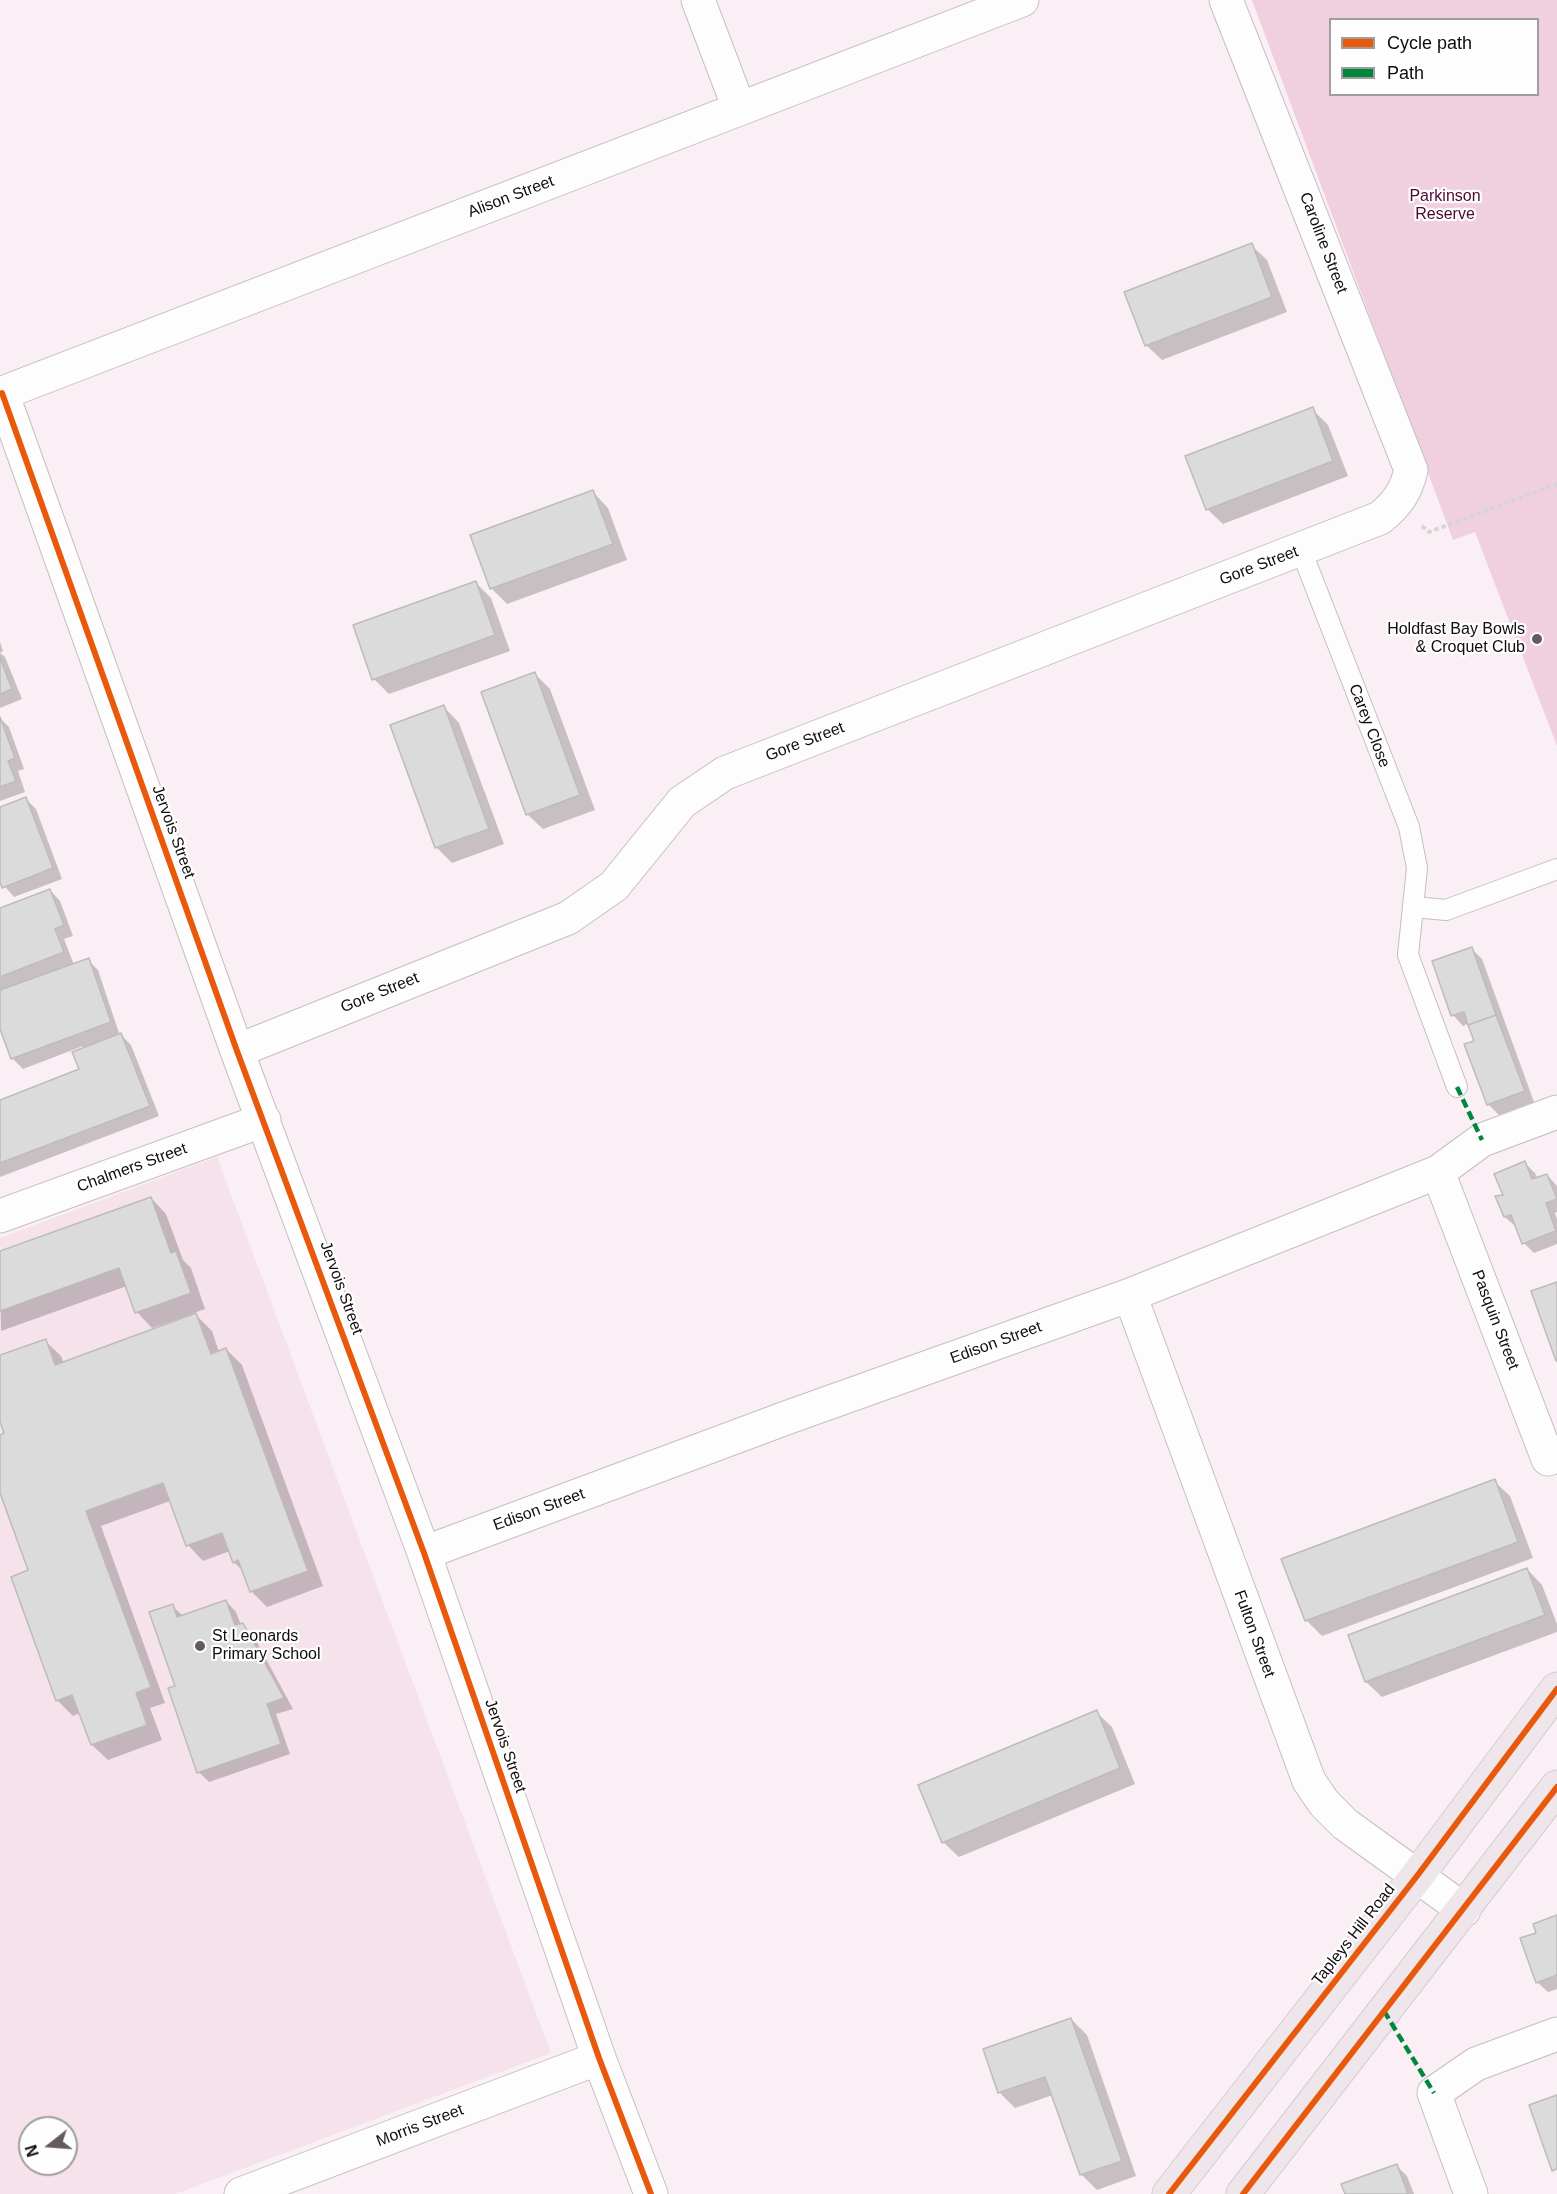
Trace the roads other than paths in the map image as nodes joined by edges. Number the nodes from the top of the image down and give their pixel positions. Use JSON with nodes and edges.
{"nodes":[{"id":1,"x":698,"y":0,"type":"edge"},
{"id":2,"x":1022,"y":0,"type":"edge"},
{"id":3,"x":1226,"y":0,"type":"edge"},
{"id":4,"x":739,"y":108,"type":"junction"},
{"id":5,"x":1,"y":394,"type":"edge"},
{"id":6,"x":1402,"y":496,"type":"joint"},
{"id":7,"x":1301,"y":550,"type":"junction"},
{"id":8,"x":1557,"y":869,"type":"edge"},
{"id":9,"x":1414,"y":907,"type":"junction"},
{"id":10,"x":237,"y":1051,"type":"junction"},
{"id":11,"x":1457,"y":1088,"type":"dead end"},
{"id":12,"x":1557,"y":1112,"type":"edge"},
{"id":13,"x":264,"y":1120,"type":"junction"},
{"id":14,"x":1438,"y":1172,"type":"junction"},
{"id":15,"x":0,"y":1216,"type":"edge"},
{"id":16,"x":1130,"y":1295,"type":"junction"},
{"id":17,"x":1557,"y":1456,"type":"edge"},
{"id":18,"x":424,"y":1553,"type":"junction"},
{"id":19,"x":1557,"y":1689,"type":"edge"},
{"id":20,"x":1557,"y":1787,"type":"edge"},
{"id":21,"x":1417,"y":1876,"type":"junction"},
{"id":22,"x":1464,"y":1910,"type":"junction"},
{"id":23,"x":1557,"y":2034,"type":"edge"},
{"id":24,"x":599,"y":2058,"type":"junction"},
{"id":25,"x":241,"y":2194,"type":"edge"},
{"id":26,"x":651,"y":2194,"type":"edge"},
{"id":27,"x":1169,"y":2194,"type":"edge"},
{"id":28,"x":1243,"y":2194,"type":"edge"},
{"id":29,"x":1471,"y":2194,"type":"edge"}],
"edges":[{"from":1,"to":4,"type":"street"},
{"from":2,"to":4,"type":"street","name":"Alison Street"},
{"from":3,"to":6,"type":"street","name":"Caroline Street"},
{"from":4,"to":5,"type":"street","name":"Alison Street"},
{"from":5,"to":10,"type":"street","name":"Jervois Street"},
{"from":6,"to":7,"type":"street","name":"Gore Street"},
{"from":7,"to":9,"type":"lane","name":"Carey Close"},
{"from":7,"to":10,"type":"street","name":"Gore Street"},
{"from":8,"to":9,"type":"lane"},
{"from":9,"to":11,"type":"lane","name":"Carey Close"},
{"from":10,"to":13,"type":"street","name":"Jervois Street"},
{"from":12,"to":14,"type":"street","name":"Edison Street"},
{"from":13,"to":15,"type":"street","name":"Chalmers Street"},
{"from":13,"to":18,"type":"street","name":"Jervois Street"},
{"from":14,"to":16,"type":"street","name":"Edison Street"},
{"from":14,"to":17,"type":"street","name":"Pasquin Street"},
{"from":16,"to":18,"type":"street","name":"Edison Street"},
{"from":16,"to":21,"type":"street","name":"Fulton Street"},
{"from":18,"to":24,"type":"street","name":"Jervois Street"},
{"from":19,"to":21,"type":"main road","name":"Tapleys Hill Road"},
{"from":20,"to":22,"type":"main road"},
{"from":21,"to":22,"type":"street","name":"Fulton Street"},
{"from":21,"to":27,"type":"main road","name":"Tapleys Hill Road"},
{"from":22,"to":28,"type":"main road"},
{"from":23,"to":29,"type":"street"},
{"from":24,"to":25,"type":"street","name":"Morris Street"},
{"from":24,"to":26,"type":"street","name":"Jervois Street"}]}
